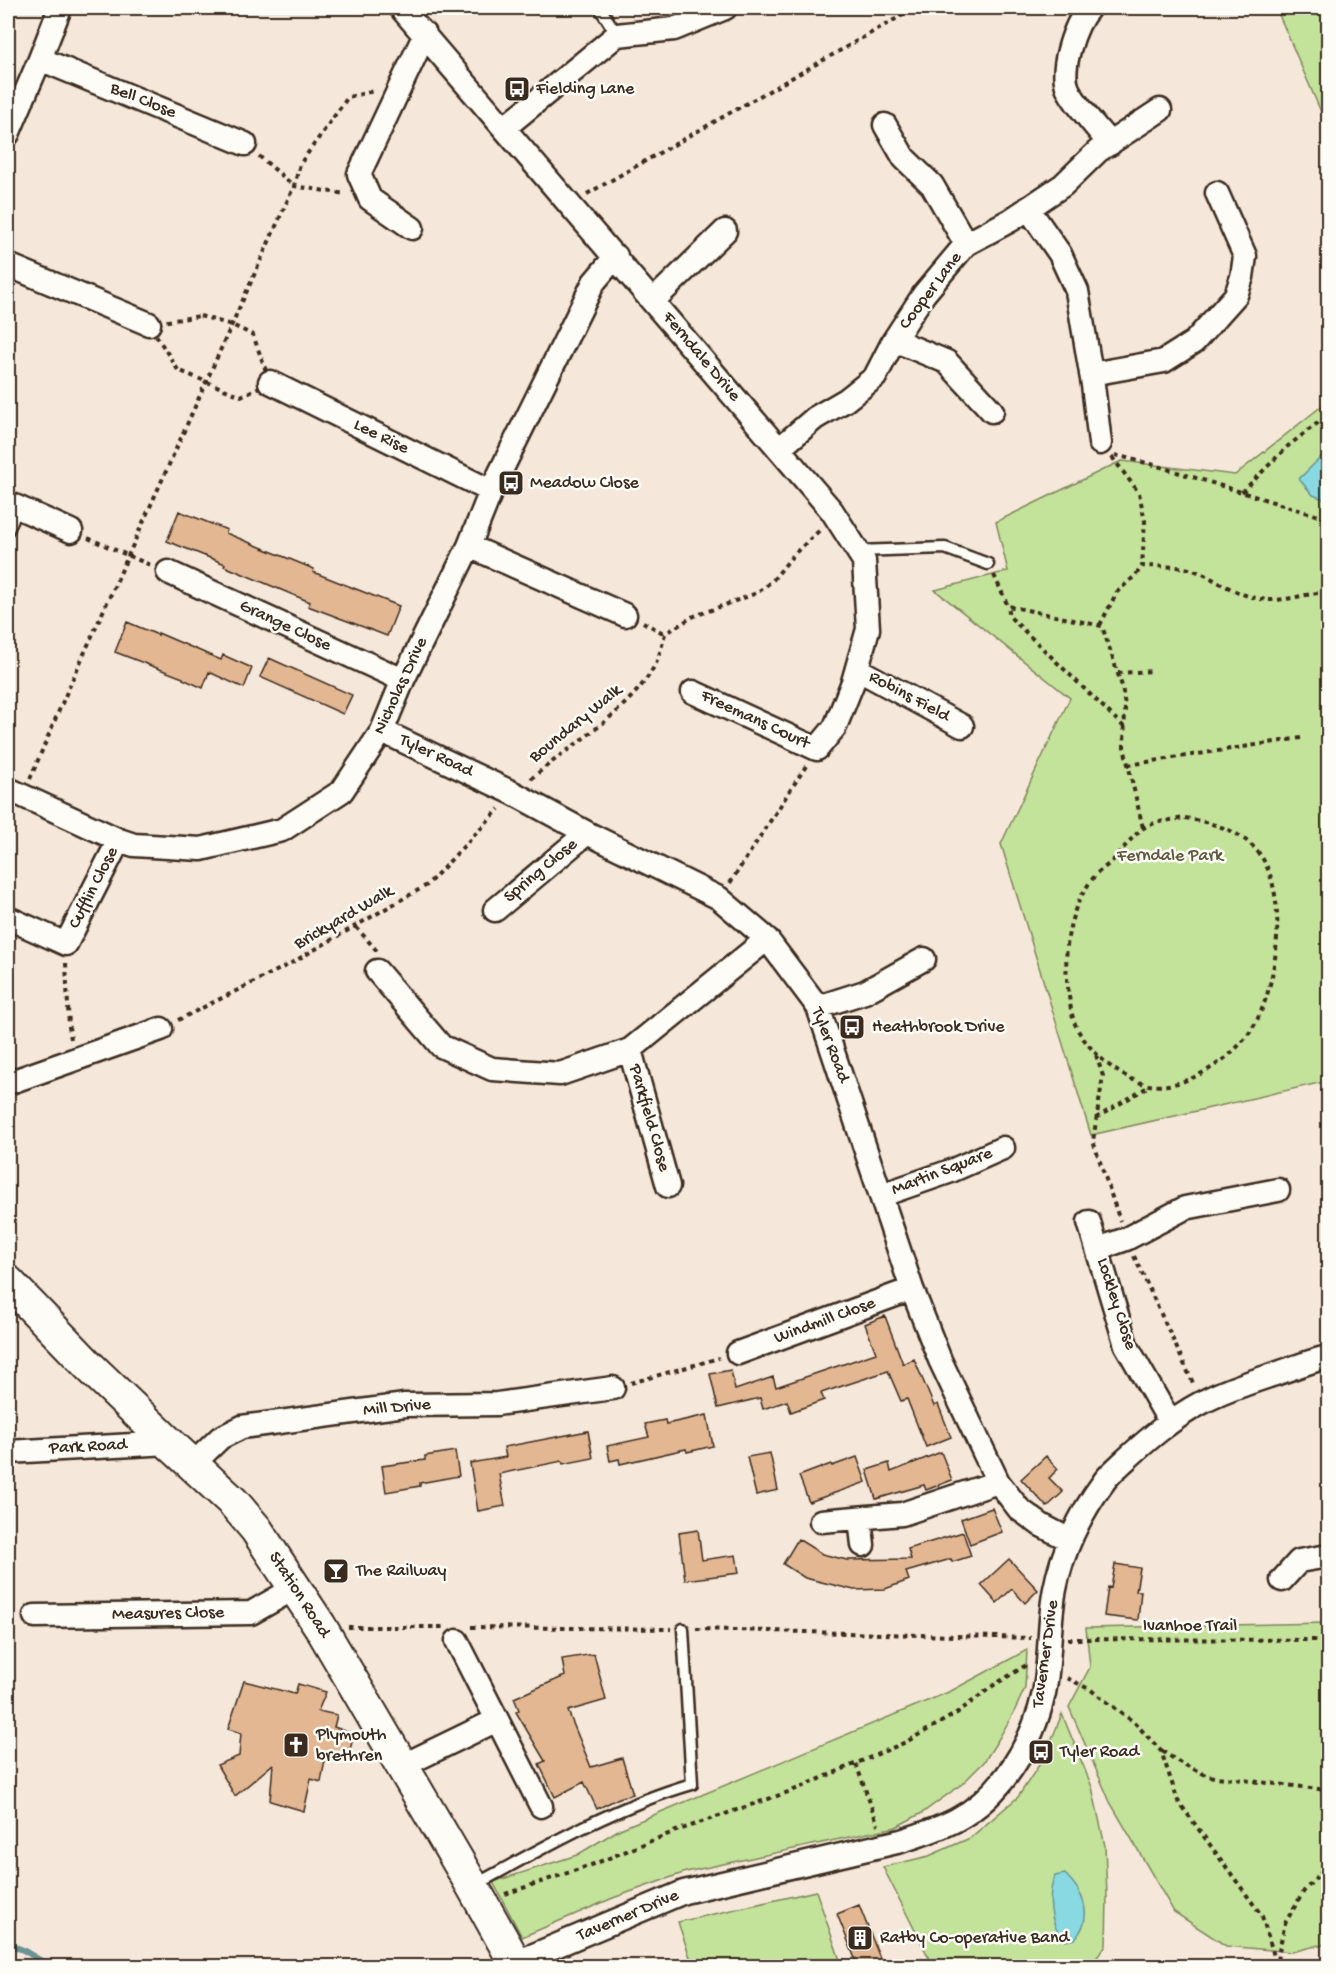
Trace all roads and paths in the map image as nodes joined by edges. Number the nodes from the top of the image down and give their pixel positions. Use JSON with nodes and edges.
{"nodes":[{"id":1,"x":60,"y":8,"type":"edge"},
{"id":2,"x":401,"y":8,"type":"edge"},
{"id":3,"x":600,"y":8,"type":"edge"},
{"id":4,"x":725,"y":8,"type":"edge"},
{"id":5,"x":915,"y":8,"type":"edge"},
{"id":6,"x":1089,"y":8,"type":"edge"},
{"id":7,"x":424,"y":34,"type":"junction"},
{"id":8,"x":617,"y":35,"type":"junction"},
{"id":9,"x":40,"y":59,"type":"junction"},
{"id":10,"x":400,"y":87,"type":"junction"},
{"id":11,"x":1160,"y":110,"type":"dead end"},
{"id":12,"x":885,"y":125,"type":"dead end"},
{"id":13,"x":504,"y":128,"type":"junction"},
{"id":14,"x":8,"y":134,"type":"edge"},
{"id":15,"x":245,"y":144,"type":"joint"},
{"id":16,"x":1110,"y":144,"type":"junction"},
{"id":17,"x":294,"y":186,"type":"junction"},
{"id":18,"x":1217,"y":193,"type":"dead end"},
{"id":19,"x":370,"y":199,"type":"junction"},
{"id":20,"x":570,"y":204,"type":"junction"},
{"id":21,"x":1029,"y":208,"type":"junction"},
{"id":22,"x":412,"y":228,"type":"dead end"},
{"id":23,"x":725,"y":231,"type":"dead end"},
{"id":24,"x":966,"y":244,"type":"junction"},
{"id":25,"x":616,"y":256,"type":"junction"},
{"id":26,"x":8,"y":265,"type":"edge"},
{"id":27,"x":653,"y":301,"type":"junction"},
{"id":28,"x":149,"y":324,"type":"junction"},
{"id":29,"x":232,"y":325,"type":"junction"},
{"id":30,"x":894,"y":340,"type":"junction"},
{"id":31,"x":1091,"y":374,"type":"junction"},
{"id":32,"x":270,"y":382,"type":"junction"},
{"id":33,"x":206,"y":383,"type":"junction"},
{"id":34,"x":992,"y":411,"type":"dead end"},
{"id":35,"x":1329,"y":415,"type":"edge"},
{"id":36,"x":1100,"y":443,"type":"dead end"},
{"id":37,"x":779,"y":449,"type":"junction"},
{"id":38,"x":491,"y":491,"type":"junction"},
{"id":39,"x":1241,"y":492,"type":"junction"},
{"id":40,"x":13,"y":506,"type":"edge"},
{"id":41,"x":835,"y":516,"type":"junction"},
{"id":42,"x":1329,"y":519,"type":"edge"},
{"id":43,"x":8,"y":530,"type":"edge"},
{"id":44,"x":71,"y":531,"type":"joint"},
{"id":45,"x":469,"y":546,"type":"junction"},
{"id":46,"x":857,"y":551,"type":"junction"},
{"id":47,"x":128,"y":555,"type":"junction"},
{"id":48,"x":988,"y":564,"type":"joint"},
{"id":49,"x":1142,"y":566,"type":"junction"},
{"id":50,"x":168,"y":572,"type":"joint"},
{"id":51,"x":1329,"y":592,"type":"edge"},
{"id":52,"x":1008,"y":606,"type":"junction"},
{"id":53,"x":625,"y":615,"type":"dead end"},
{"id":54,"x":1100,"y":625,"type":"junction"},
{"id":55,"x":857,"y":669,"type":"junction"},
{"id":56,"x":1152,"y":671,"type":"dead end"},
{"id":57,"x":1118,"y":673,"type":"junction"},
{"id":58,"x":403,"y":680,"type":"junction"},
{"id":59,"x":693,"y":692,"type":"dead end"},
{"id":60,"x":962,"y":726,"type":"dead end"},
{"id":61,"x":1124,"y":727,"type":"junction"},
{"id":62,"x":382,"y":731,"type":"junction"},
{"id":63,"x":1301,"y":738,"type":"dead end"},
{"id":64,"x":817,"y":749,"type":"junction"},
{"id":65,"x":1128,"y":765,"type":"junction"},
{"id":66,"x":15,"y":793,"type":"edge"},
{"id":67,"x":513,"y":793,"type":"junction"},
{"id":68,"x":1143,"y":828,"type":"junction"},
{"id":69,"x":587,"y":833,"type":"junction"},
{"id":70,"x":119,"y":840,"type":"junction"},
{"id":71,"x":719,"y":898,"type":"junction"},
{"id":72,"x":495,"y":910,"type":"dead end"},
{"id":73,"x":8,"y":918,"type":"edge"},
{"id":74,"x":356,"y":927,"type":"junction"},
{"id":75,"x":767,"y":939,"type":"junction"},
{"id":76,"x":66,"y":944,"type":"junction"},
{"id":77,"x":924,"y":959,"type":"dead end"},
{"id":78,"x":377,"y":971,"type":"joint"},
{"id":79,"x":818,"y":1007,"type":"junction"},
{"id":80,"x":161,"y":1029,"type":"joint"},
{"id":81,"x":630,"y":1050,"type":"junction"},
{"id":82,"x":1095,"y":1054,"type":"junction"},
{"id":83,"x":75,"y":1058,"type":"junction"},
{"id":84,"x":8,"y":1083,"type":"edge"},
{"id":85,"x":1151,"y":1085,"type":"junction"},
{"id":86,"x":1095,"y":1118,"type":"junction"},
{"id":87,"x":1003,"y":1148,"type":"dead end"},
{"id":88,"x":668,"y":1186,"type":"dead end"},
{"id":89,"x":1278,"y":1190,"type":"dead end"},
{"id":90,"x":882,"y":1195,"type":"junction"},
{"id":91,"x":1089,"y":1222,"type":"dead end"},
{"id":92,"x":1125,"y":1239,"type":"junction"},
{"id":93,"x":1098,"y":1249,"type":"junction"},
{"id":94,"x":8,"y":1282,"type":"edge"},
{"id":95,"x":912,"y":1289,"type":"junction"},
{"id":96,"x":738,"y":1353,"type":"joint"},
{"id":97,"x":1326,"y":1364,"type":"edge"},
{"id":98,"x":613,"y":1388,"type":"joint"},
{"id":99,"x":1202,"y":1402,"type":"junction"},
{"id":100,"x":1170,"y":1422,"type":"junction"},
{"id":101,"x":169,"y":1443,"type":"junction"},
{"id":102,"x":8,"y":1452,"type":"edge"},
{"id":103,"x":193,"y":1464,"type":"junction"},
{"id":104,"x":998,"y":1482,"type":"junction"},
{"id":105,"x":860,"y":1518,"type":"junction"},
{"id":106,"x":821,"y":1521,"type":"dead end"},
{"id":107,"x":1070,"y":1540,"type":"junction"},
{"id":108,"x":863,"y":1545,"type":"dead end"},
{"id":109,"x":1329,"y":1556,"type":"edge"},
{"id":110,"x":1282,"y":1580,"type":"dead end"},
{"id":111,"x":295,"y":1588,"type":"junction"},
{"id":112,"x":35,"y":1616,"type":"dead end"},
{"id":113,"x":683,"y":1629,"type":"dead end"},
{"id":114,"x":1329,"y":1640,"type":"edge"},
{"id":115,"x":458,"y":1641,"type":"dead end"},
{"id":116,"x":1049,"y":1652,"type":"junction"},
{"id":117,"x":497,"y":1720,"type":"junction"},
{"id":118,"x":1161,"y":1750,"type":"junction"},
{"id":119,"x":856,"y":1764,"type":"junction"},
{"id":120,"x":402,"y":1766,"type":"junction"},
{"id":121,"x":1329,"y":1790,"type":"edge"},
{"id":122,"x":541,"y":1806,"type":"dead end"},
{"id":123,"x":884,"y":1845,"type":"junction"},
{"id":124,"x":1329,"y":1864,"type":"edge"},
{"id":125,"x":477,"y":1895,"type":"junction"},
{"id":126,"x":1277,"y":1961,"type":"junction"},
{"id":127,"x":516,"y":1965,"type":"edge"},
{"id":128,"x":1277,"y":1966,"type":"edge"}],
"edges":[{"from":1,"to":9,"type":"street"},
{"from":2,"to":7,"type":"street","name":"Ferndale Drive"},
{"from":3,"to":8,"type":"lane"},
{"from":4,"to":8,"type":"street"},
{"from":5,"to":20,"type":"path"},
{"from":6,"to":16,"type":"street"},
{"from":7,"to":10,"type":"street"},
{"from":7,"to":13,"type":"street","name":"Ferndale Drive"},
{"from":8,"to":13,"type":"street"},
{"from":9,"to":14,"type":"street"},
{"from":9,"to":15,"type":"street","name":"Bell Close"},
{"from":10,"to":17,"type":"path"},
{"from":10,"to":19,"type":"street"},
{"from":11,"to":16,"type":"street","name":"Cooper Lane"},
{"from":12,"to":24,"type":"street"},
{"from":13,"to":20,"type":"street","name":"Ferndale Drive"},
{"from":15,"to":17,"type":"path"},
{"from":16,"to":21,"type":"street","name":"Cooper Lane"},
{"from":17,"to":19,"type":"path"},
{"from":17,"to":29,"type":"path"},
{"from":18,"to":31,"type":"street"},
{"from":19,"to":22,"type":"street"},
{"from":20,"to":25,"type":"street","name":"Ferndale Drive"},
{"from":21,"to":24,"type":"street","name":"Cooper Lane"},
{"from":21,"to":31,"type":"street"},
{"from":23,"to":27,"type":"street"},
{"from":24,"to":30,"type":"street","name":"Cooper Lane"},
{"from":25,"to":27,"type":"street","name":"Ferndale Drive"},
{"from":25,"to":38,"type":"street","name":"Nicholas Drive"},
{"from":26,"to":28,"type":"street"},
{"from":27,"to":37,"type":"street","name":"Ferndale Drive"},
{"from":28,"to":29,"type":"path"},
{"from":28,"to":33,"type":"path"},
{"from":29,"to":32,"type":"path"},
{"from":29,"to":33,"type":"path"},
{"from":30,"to":34,"type":"street"},
{"from":30,"to":37,"type":"street","name":"Cooper Lane"},
{"from":31,"to":36,"type":"street"},
{"from":32,"to":33,"type":"path"},
{"from":32,"to":38,"type":"street","name":"Lee Rise"},
{"from":33,"to":47,"type":"path"},
{"from":35,"to":39,"type":"path"},
{"from":37,"to":41,"type":"street","name":"Ferndale Drive"},
{"from":38,"to":45,"type":"street","name":"Nicholas Drive"},
{"from":39,"to":42,"type":"path"},
{"from":39,"to":49,"type":"path"},
{"from":40,"to":43,"type":"lane"},
{"from":40,"to":44,"type":"street"},
{"from":41,"to":46,"type":"street","name":"Ferndale Drive"},
{"from":41,"to":67,"type":"path","name":"Boundary Walk"},
{"from":44,"to":47,"type":"path"},
{"from":45,"to":53,"type":"street"},
{"from":45,"to":58,"type":"street","name":"Nicholas Drive"},
{"from":46,"to":48,"type":"lane"},
{"from":46,"to":55,"type":"street","name":"Ferndale Drive"},
{"from":47,"to":50,"type":"path"},
{"from":47,"to":66,"type":"path"},
{"from":48,"to":52,"type":"path"},
{"from":49,"to":51,"type":"path"},
{"from":49,"to":54,"type":"path"},
{"from":50,"to":58,"type":"street","name":"Grange Close"},
{"from":52,"to":54,"type":"path"},
{"from":52,"to":61,"type":"path"},
{"from":54,"to":57,"type":"path"},
{"from":55,"to":60,"type":"street","name":"Robins Field"},
{"from":55,"to":64,"type":"street","name":"Ferndale Drive"},
{"from":56,"to":57,"type":"path"},
{"from":57,"to":61,"type":"path"},
{"from":58,"to":62,"type":"street","name":"Nicholas Drive"},
{"from":59,"to":64,"type":"street","name":"Freemans Court"},
{"from":61,"to":65,"type":"path"},
{"from":62,"to":67,"type":"street","name":"Tyler Road"},
{"from":62,"to":70,"type":"street","name":"Nicholas Drive"},
{"from":63,"to":65,"type":"path"},
{"from":64,"to":71,"type":"path"},
{"from":65,"to":68,"type":"path"},
{"from":66,"to":70,"type":"street","name":"Nicholas Drive"},
{"from":67,"to":69,"type":"street","name":"Tyler Road"},
{"from":67,"to":74,"type":"path","name":"Brickyard Walk"},
{"from":68,"to":82,"type":"path"},
{"from":68,"to":85,"type":"path"},
{"from":69,"to":71,"type":"street","name":"Tyler Road"},
{"from":69,"to":72,"type":"street","name":"Spring Close"},
{"from":70,"to":76,"type":"street","name":"Cufflin Close"},
{"from":71,"to":75,"type":"street","name":"Tyler Road"},
{"from":73,"to":76,"type":"street","name":"Cufflin Close"},
{"from":74,"to":78,"type":"path"},
{"from":74,"to":80,"type":"path","name":"Brickyard Walk"},
{"from":75,"to":79,"type":"street","name":"Tyler Road"},
{"from":75,"to":81,"type":"street"},
{"from":76,"to":83,"type":"path"},
{"from":77,"to":79,"type":"street"},
{"from":78,"to":81,"type":"street"},
{"from":79,"to":90,"type":"street","name":"Tyler Road"},
{"from":80,"to":83,"type":"street"},
{"from":81,"to":88,"type":"street","name":"Parkfield Close"},
{"from":82,"to":85,"type":"path"},
{"from":82,"to":86,"type":"path"},
{"from":83,"to":84,"type":"street"},
{"from":85,"to":86,"type":"path"},
{"from":86,"to":92,"type":"path"},
{"from":87,"to":90,"type":"street","name":"Martin Square"},
{"from":89,"to":92,"type":"street","name":"Lockley Close"},
{"from":90,"to":95,"type":"street","name":"Tyler Road"},
{"from":91,"to":93,"type":"street","name":"Lockley Close"},
{"from":92,"to":93,"type":"street","name":"Lockley Close"},
{"from":92,"to":99,"type":"path"},
{"from":93,"to":100,"type":"street","name":"Lockley Close"},
{"from":94,"to":101,"type":"street","name":"Station Road"},
{"from":95,"to":96,"type":"street","name":"Windmill Close"},
{"from":95,"to":104,"type":"street","name":"Tyler Road"},
{"from":96,"to":98,"type":"path"},
{"from":97,"to":99,"type":"street","name":"Taverner Drive"},
{"from":98,"to":103,"type":"street","name":"Mill Drive"},
{"from":99,"to":100,"type":"street","name":"Taverner Drive"},
{"from":100,"to":107,"type":"street","name":"Taverner Drive"},
{"from":101,"to":102,"type":"street","name":"Park Road"},
{"from":101,"to":103,"type":"street","name":"Station Road"},
{"from":103,"to":111,"type":"street","name":"Station Road"},
{"from":104,"to":105,"type":"street"},
{"from":104,"to":107,"type":"street","name":"Tyler Road"},
{"from":105,"to":106,"type":"street"},
{"from":105,"to":108,"type":"street"},
{"from":107,"to":116,"type":"street","name":"Taverner Drive"},
{"from":109,"to":110,"type":"street"},
{"from":111,"to":112,"type":"street","name":"Measures Close"},
{"from":111,"to":120,"type":"street","name":"Station Road"},
{"from":113,"to":125,"type":"lane"},
{"from":114,"to":116,"type":"path","name":"Ivanhoe Trail"},
{"from":115,"to":117,"type":"street"},
{"from":116,"to":118,"type":"path"},
{"from":116,"to":119,"type":"path"},
{"from":116,"to":123,"type":"street","name":"Taverner Drive"},
{"from":117,"to":120,"type":"street"},
{"from":117,"to":122,"type":"street"},
{"from":118,"to":121,"type":"path"},
{"from":118,"to":126,"type":"path"},
{"from":119,"to":123,"type":"path"},
{"from":119,"to":125,"type":"path"},
{"from":120,"to":125,"type":"street","name":"Station Road"},
{"from":123,"to":127,"type":"street","name":"Taverner Drive"},
{"from":124,"to":126,"type":"path"},
{"from":125,"to":127,"type":"street","name":"Station Road"},
{"from":126,"to":128,"type":"path"}]}
